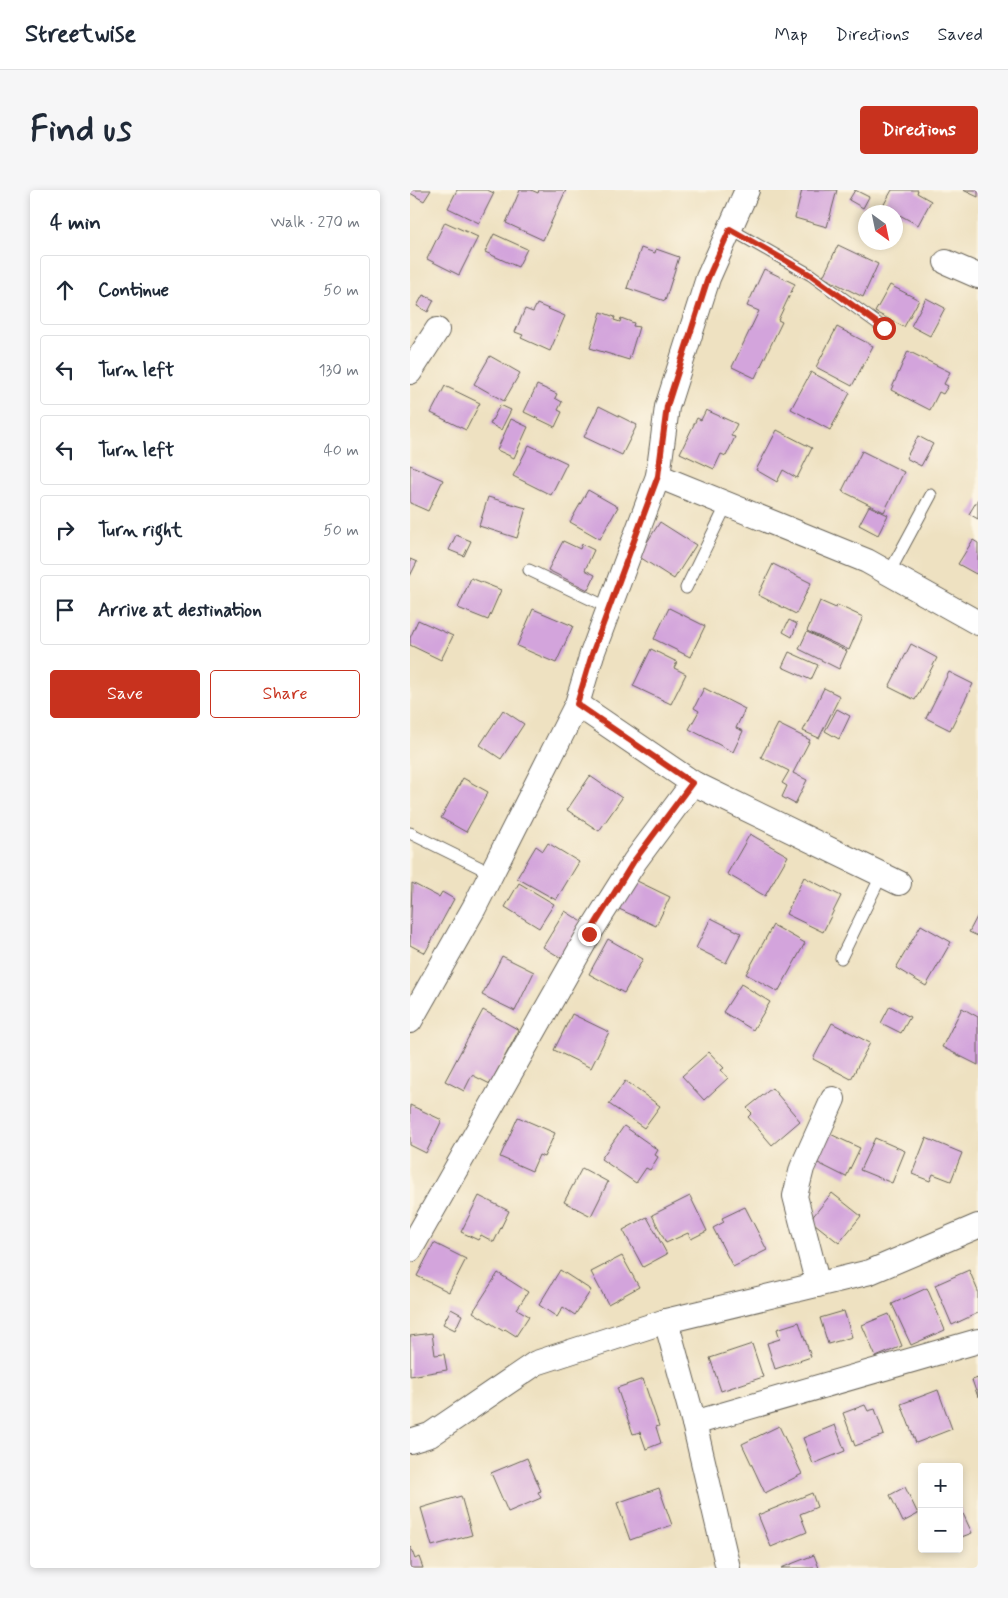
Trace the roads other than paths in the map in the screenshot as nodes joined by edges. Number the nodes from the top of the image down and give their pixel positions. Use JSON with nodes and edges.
{"nodes":[{"id":1,"x":747,"y":190,"type":"edge"},
{"id":2,"x":730,"y":229,"type":"junction"},
{"id":3,"x":946,"y":262,"type":"dead end"},
{"id":4,"x":978,"y":276,"type":"edge"},
{"id":5,"x":884,"y":328,"type":"dead end"},
{"id":6,"x":437,"y":330,"type":"dead end"},
{"id":7,"x":410,"y":372,"type":"edge"},
{"id":8,"x":658,"y":476,"type":"junction"},
{"id":9,"x":930,"y":495,"type":"dead end"},
{"id":10,"x":727,"y":504,"type":"junction"},
{"id":11,"x":529,"y":570,"type":"dead end"},
{"id":12,"x":888,"y":573,"type":"junction"},
{"id":13,"x":686,"y":588,"type":"dead end"},
{"id":14,"x":609,"y":608,"type":"junction"},
{"id":15,"x":978,"y":623,"type":"edge"},
{"id":16,"x":577,"y":704,"type":"junction"},
{"id":17,"x":692,"y":783,"type":"junction"},
{"id":18,"x":410,"y":834,"type":"edge"},
{"id":19,"x":491,"y":873,"type":"junction"},
{"id":20,"x":891,"y":878,"type":"joint"},
{"id":21,"x":841,"y":958,"type":"dead end"},
{"id":22,"x":410,"y":1021,"type":"edge"},
{"id":23,"x":834,"y":1099,"type":"dead end"},
{"id":24,"x":978,"y":1226,"type":"edge"},
{"id":25,"x":410,"y":1250,"type":"edge"},
{"id":26,"x":818,"y":1285,"type":"junction"},
{"id":27,"x":666,"y":1321,"type":"junction"},
{"id":28,"x":978,"y":1341,"type":"edge"},
{"id":29,"x":694,"y":1423,"type":"junction"},
{"id":30,"x":410,"y":1441,"type":"edge"},
{"id":31,"x":728,"y":1568,"type":"edge"}],
"edges":[{"from":1,"to":2,"type":"street"},
{"from":2,"to":5,"type":"lane"},
{"from":2,"to":8,"type":"street"},
{"from":3,"to":4,"type":"street"},
{"from":6,"to":7,"type":"street"},
{"from":8,"to":10,"type":"street"},
{"from":8,"to":14,"type":"street"},
{"from":9,"to":12,"type":"lane"},
{"from":10,"to":12,"type":"street"},
{"from":10,"to":13,"type":"lane"},
{"from":11,"to":14,"type":"lane"},
{"from":12,"to":15,"type":"street"},
{"from":14,"to":16,"type":"street"},
{"from":16,"to":17,"type":"street"},
{"from":16,"to":19,"type":"street"},
{"from":17,"to":20,"type":"street"},
{"from":17,"to":25,"type":"street"},
{"from":18,"to":19,"type":"lane"},
{"from":19,"to":22,"type":"street"},
{"from":20,"to":21,"type":"lane"},
{"from":23,"to":26,"type":"street"},
{"from":24,"to":26,"type":"street"},
{"from":26,"to":27,"type":"street"},
{"from":27,"to":29,"type":"street"},
{"from":27,"to":30,"type":"street"},
{"from":28,"to":29,"type":"street"},
{"from":29,"to":31,"type":"street"}]}
